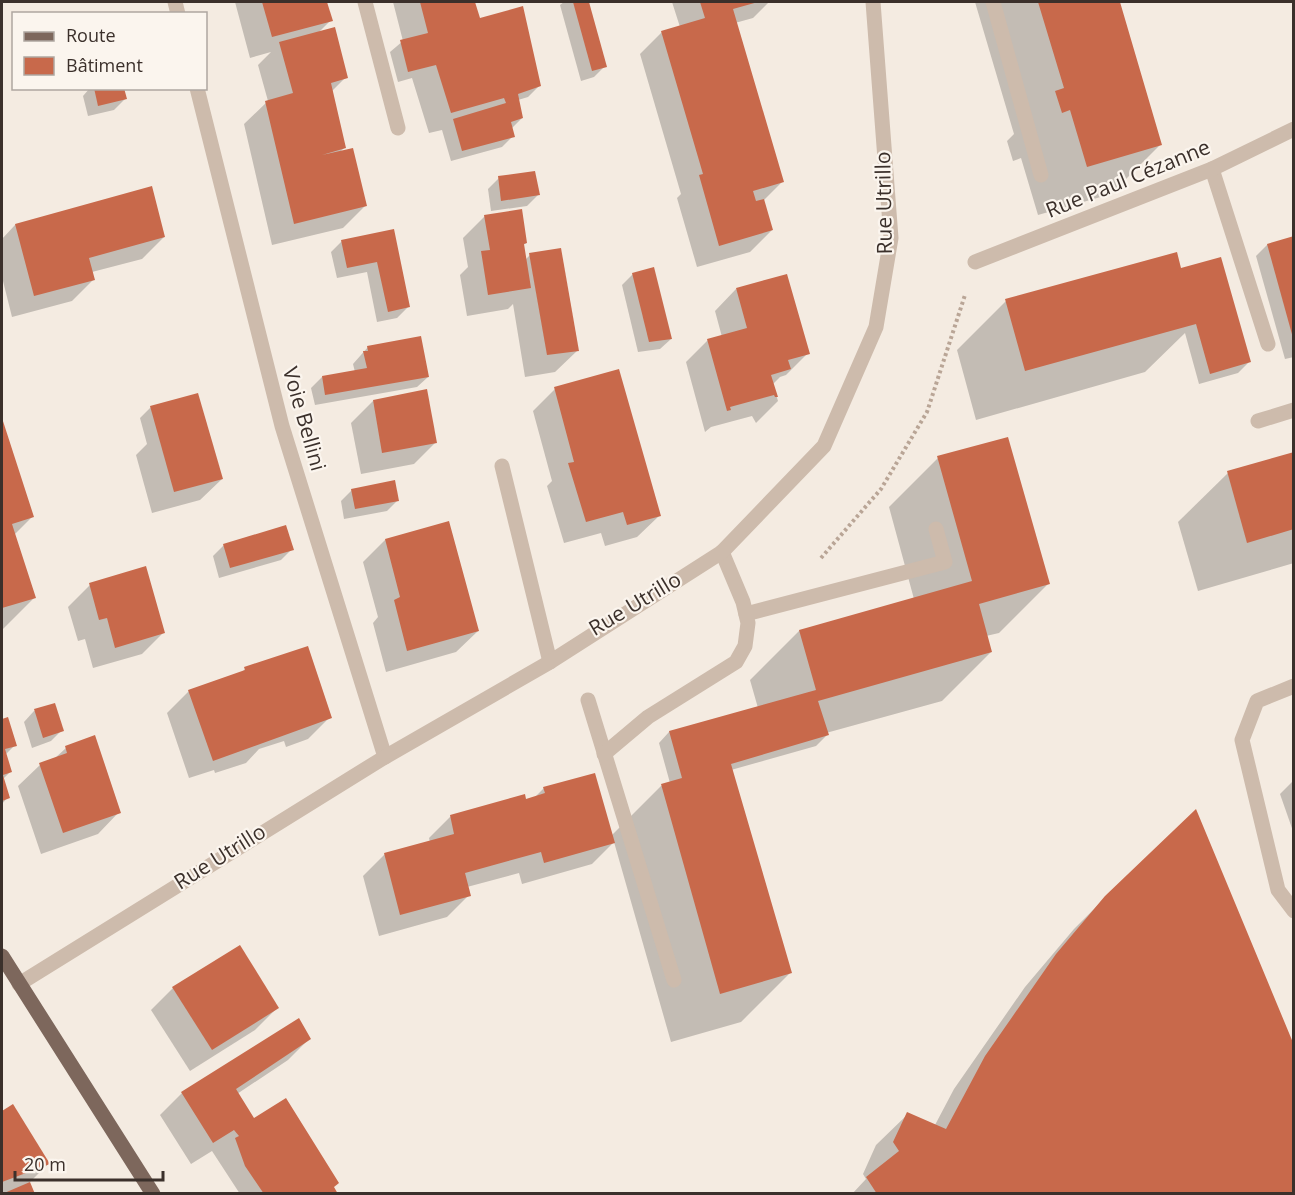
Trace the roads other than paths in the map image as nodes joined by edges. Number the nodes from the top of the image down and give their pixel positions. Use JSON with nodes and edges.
{"nodes":[{"id":1,"x":365,"y":2,"type":"edge"},
{"id":2,"x":873,"y":2,"type":"edge"},
{"id":3,"x":993,"y":2,"type":"edge"},
{"id":4,"x":198,"y":90,"type":"edge"},
{"id":5,"x":398,"y":128,"type":"dead end"},
{"id":6,"x":1293,"y":134,"type":"edge"},
{"id":7,"x":1212,"y":168,"type":"junction"},
{"id":8,"x":1041,"y":175,"type":"dead end"},
{"id":9,"x":975,"y":262,"type":"road end"},
{"id":10,"x":1268,"y":344,"type":"dead end"},
{"id":11,"x":1293,"y":410,"type":"edge"},
{"id":12,"x":1258,"y":422,"type":"dead end"},
{"id":13,"x":502,"y":466,"type":"dead end"},
{"id":14,"x":936,"y":529,"type":"dead end"},
{"id":15,"x":722,"y":552,"type":"junction"},
{"id":16,"x":746,"y":614,"type":"junction"},
{"id":17,"x":550,"y":662,"type":"junction"},
{"id":18,"x":1293,"y":686,"type":"edge"},
{"id":19,"x":588,"y":700,"type":"dead end"},
{"id":20,"x":604,"y":754,"type":"junction"},
{"id":21,"x":385,"y":757,"type":"junction"},
{"id":22,"x":1293,"y":911,"type":"edge"},
{"id":23,"x":2,"y":956,"type":"edge"},
{"id":24,"x":674,"y":980,"type":"dead end"},
{"id":25,"x":19,"y":984,"type":"junction"},
{"id":26,"x":153,"y":1194,"type":"edge"}],
"edges":[{"from":1,"to":5,"type":"street"},
{"from":2,"to":15,"type":"street","name":"Rue Utrillo"},
{"from":3,"to":8,"type":"street"},
{"from":4,"to":21,"type":"street","name":"Voie Bellini"},
{"from":6,"to":7,"type":"street","name":"Rue Paul Cézanne"},
{"from":7,"to":9,"type":"street","name":"Rue Paul Cézanne"},
{"from":7,"to":10,"type":"street"},
{"from":11,"to":12,"type":"street"},
{"from":13,"to":17,"type":"street"},
{"from":14,"to":16,"type":"street"},
{"from":15,"to":16,"type":"street"},
{"from":15,"to":17,"type":"street","name":"Rue Utrillo"},
{"from":16,"to":20,"type":"street"},
{"from":17,"to":21,"type":"street","name":"Rue Utrillo"},
{"from":18,"to":22,"type":"street"},
{"from":19,"to":20,"type":"street"},
{"from":20,"to":24,"type":"street"},
{"from":21,"to":25,"type":"street","name":"Rue Utrillo"},
{"from":23,"to":25,"type":"main road"},
{"from":25,"to":26,"type":"main road"}]}
